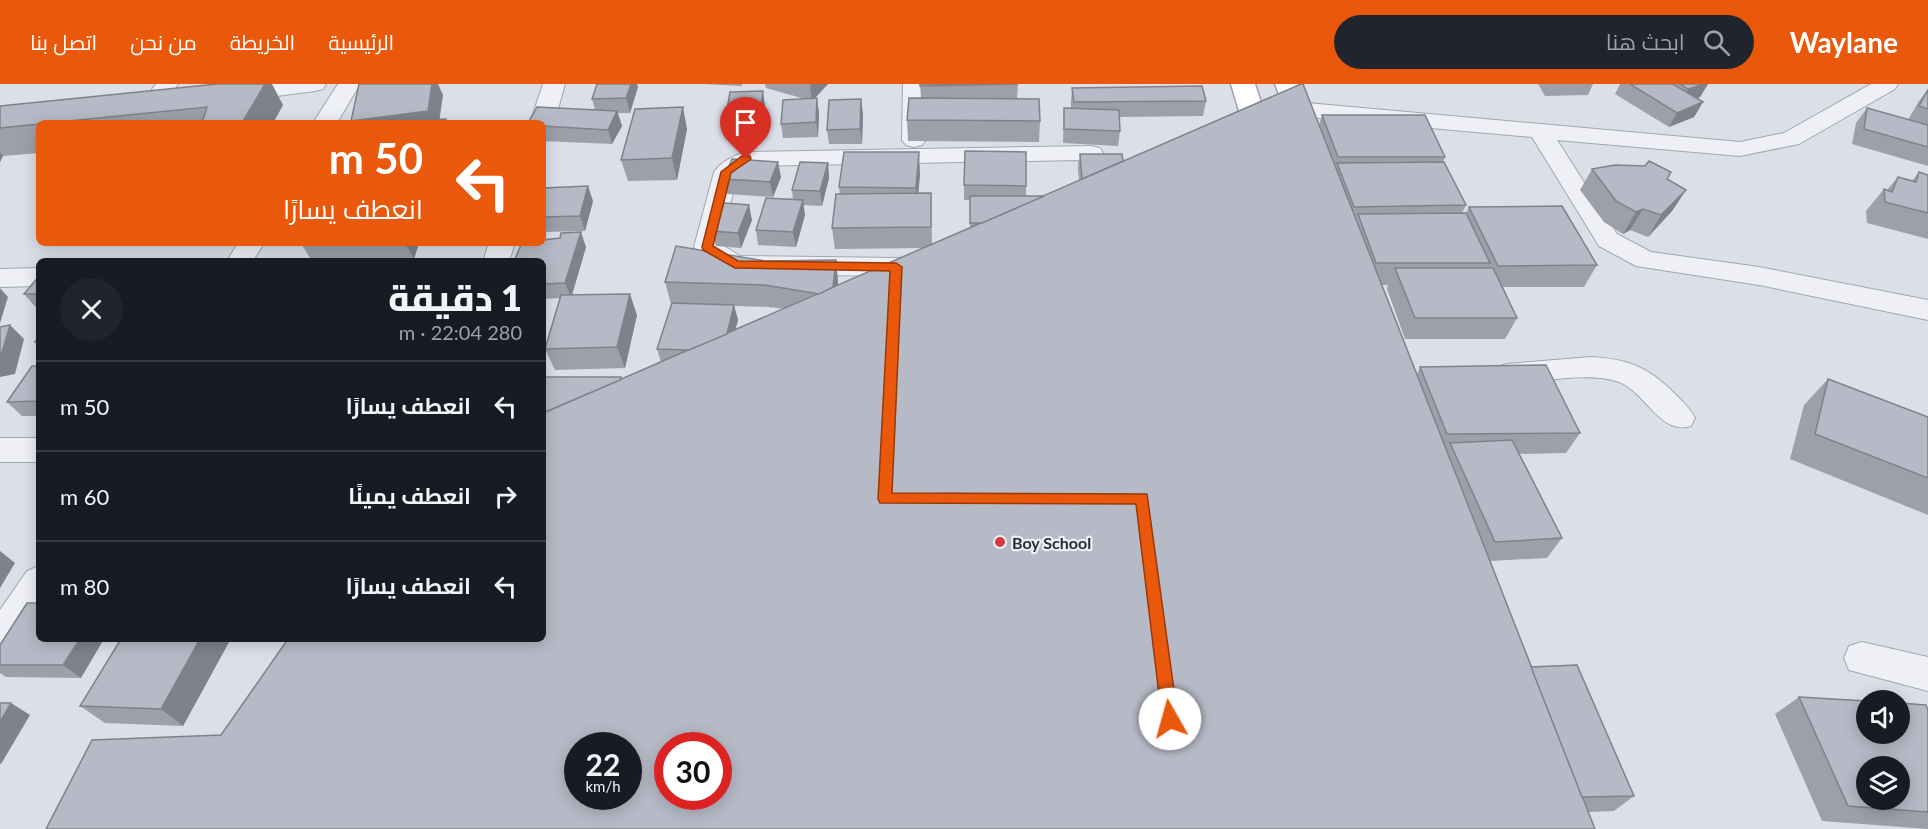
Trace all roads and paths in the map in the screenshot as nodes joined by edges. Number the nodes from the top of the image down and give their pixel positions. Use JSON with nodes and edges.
{"nodes":[{"id":1,"x":167,"y":84,"type":"edge"},
{"id":2,"x":315,"y":84,"type":"edge"},
{"id":3,"x":349,"y":84,"type":"edge"},
{"id":4,"x":554,"y":84,"type":"edge"},
{"id":5,"x":914,"y":84,"type":"edge"},
{"id":6,"x":1243,"y":84,"type":"edge"},
{"id":7,"x":1887,"y":84,"type":"edge"},
{"id":8,"x":1291,"y":97,"type":"edge"},
{"id":9,"x":210,"y":98,"type":"edge"},
{"id":10,"x":187,"y":101,"type":"edge"},
{"id":11,"x":327,"y":120,"type":"edge"},
{"id":12,"x":543,"y":120,"type":"edge"},
{"id":13,"x":1541,"y":133,"type":"junction"},
{"id":14,"x":914,"y":156,"type":"junction"},
{"id":15,"x":1316,"y":165,"type":"edge"},
{"id":16,"x":1271,"y":173,"type":"edge"},
{"id":17,"x":36,"y":276,"type":"edge"},
{"id":18,"x":0,"y":278,"type":"edge"},
{"id":19,"x":1928,"y":310,"type":"edge"},
{"id":20,"x":1481,"y":377,"type":"edge"},
{"id":21,"x":1680,"y":418,"type":"dead end"},
{"id":22,"x":0,"y":450,"type":"edge"},
{"id":23,"x":36,"y":450,"type":"edge"},
{"id":24,"x":36,"y":586,"type":"edge"},
{"id":25,"x":0,"y":640,"type":"edge"},
{"id":26,"x":1862,"y":658,"type":"dead end"},
{"id":27,"x":1928,"y":674,"type":"edge"}],
"edges":[{"from":1,"to":10,"type":"street"},
{"from":2,"to":9,"type":"street"},
{"from":3,"to":11,"type":"street"},
{"from":4,"to":12,"type":"street"},
{"from":5,"to":14,"type":"street"},
{"from":6,"to":16,"type":"main road"},
{"from":7,"to":13,"type":"street"},
{"from":8,"to":13,"type":"street"},
{"from":8,"to":15,"type":"main road"},
{"from":13,"to":19,"type":"street"},
{"from":14,"to":14,"type":"street"},
{"from":17,"to":18,"type":"street"},
{"from":20,"to":21,"type":"street"},
{"from":22,"to":23,"type":"street"},
{"from":24,"to":25,"type":"street"},
{"from":26,"to":27,"type":"street"}]}
